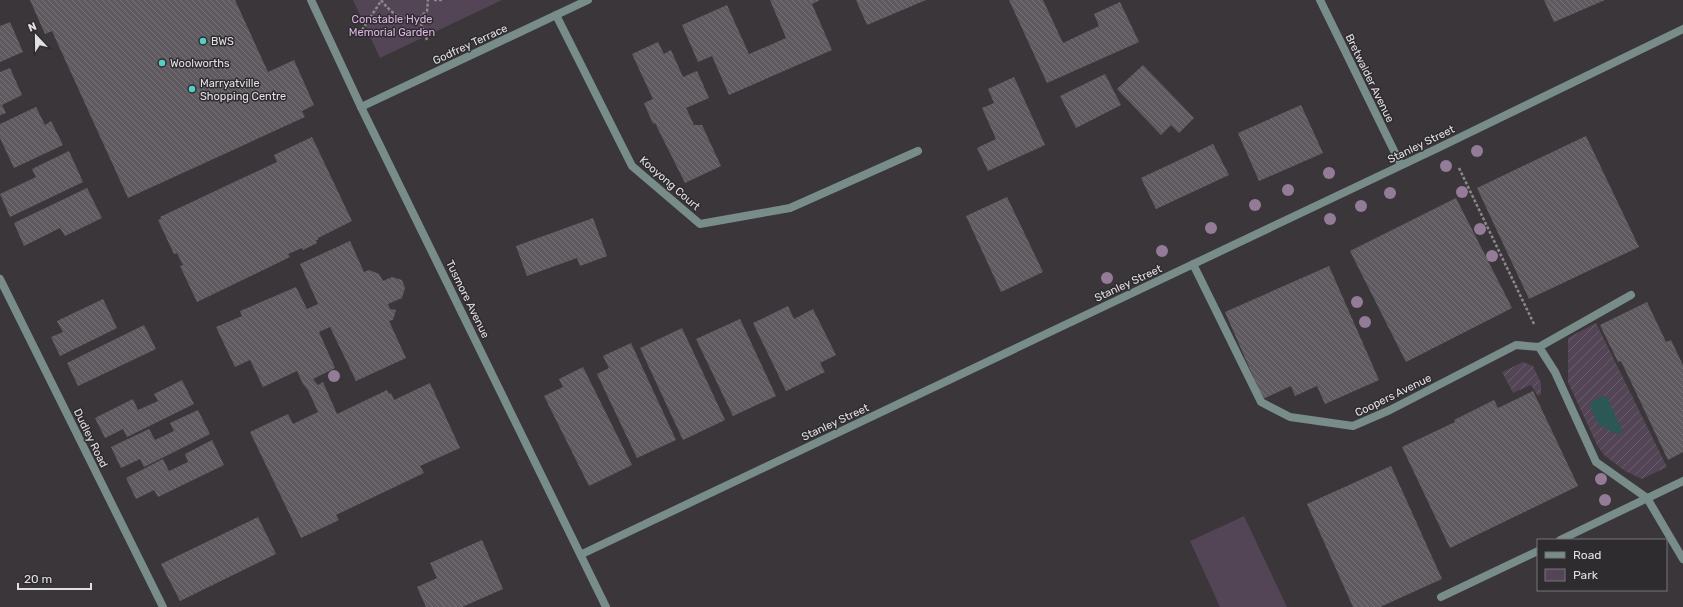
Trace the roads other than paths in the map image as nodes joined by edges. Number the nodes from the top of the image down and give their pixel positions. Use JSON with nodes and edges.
{"nodes":[{"id":1,"x":311,"y":0,"type":"edge"},
{"id":2,"x":1320,"y":0,"type":"edge"},
{"id":3,"x":586,"y":1,"type":"edge"},
{"id":4,"x":556,"y":15,"type":"junction"},
{"id":5,"x":1683,"y":29,"type":"edge"},
{"id":6,"x":361,"y":107,"type":"junction"},
{"id":7,"x":918,"y":151,"type":"dead end"},
{"id":8,"x":1401,"y":165,"type":"junction"},
{"id":9,"x":1193,"y":264,"type":"junction"},
{"id":10,"x":0,"y":279,"type":"edge"},
{"id":11,"x":1631,"y":295,"type":"dead end"},
{"id":12,"x":1539,"y":346,"type":"junction"},
{"id":13,"x":1683,"y":481,"type":"edge"},
{"id":14,"x":1647,"y":498,"type":"junction"},
{"id":15,"x":1562,"y":539,"type":"edge"},
{"id":16,"x":1537,"y":550,"type":"edge"},
{"id":17,"x":582,"y":554,"type":"junction"},
{"id":18,"x":1683,"y":559,"type":"edge"},
{"id":19,"x":1441,"y":596,"type":"dead end"},
{"id":20,"x":163,"y":607,"type":"edge"},
{"id":21,"x":606,"y":607,"type":"edge"}],
"edges":[{"from":1,"to":6,"type":"street","name":"Tusmore Avenue"},
{"from":2,"to":8,"type":"street","name":"Bretwalder Avenue"},
{"from":3,"to":4,"type":"street","name":"Godfrey Terrace"},
{"from":4,"to":6,"type":"street","name":"Godfrey Terrace"},
{"from":4,"to":7,"type":"street","name":"Kooyong Court"},
{"from":5,"to":8,"type":"street","name":"Stanley Street"},
{"from":6,"to":17,"type":"street","name":"Tusmore Avenue"},
{"from":8,"to":9,"type":"street","name":"Stanley Street"},
{"from":9,"to":12,"type":"street","name":"Coopers Avenue"},
{"from":9,"to":17,"type":"street","name":"Stanley Street"},
{"from":10,"to":20,"type":"street","name":"Dudley Road"},
{"from":11,"to":12,"type":"street"},
{"from":12,"to":14,"type":"street"},
{"from":13,"to":14,"type":"street"},
{"from":14,"to":15,"type":"street"},
{"from":14,"to":18,"type":"street"},
{"from":16,"to":19,"type":"street"},
{"from":17,"to":21,"type":"street","name":"Tusmore Avenue"}]}
